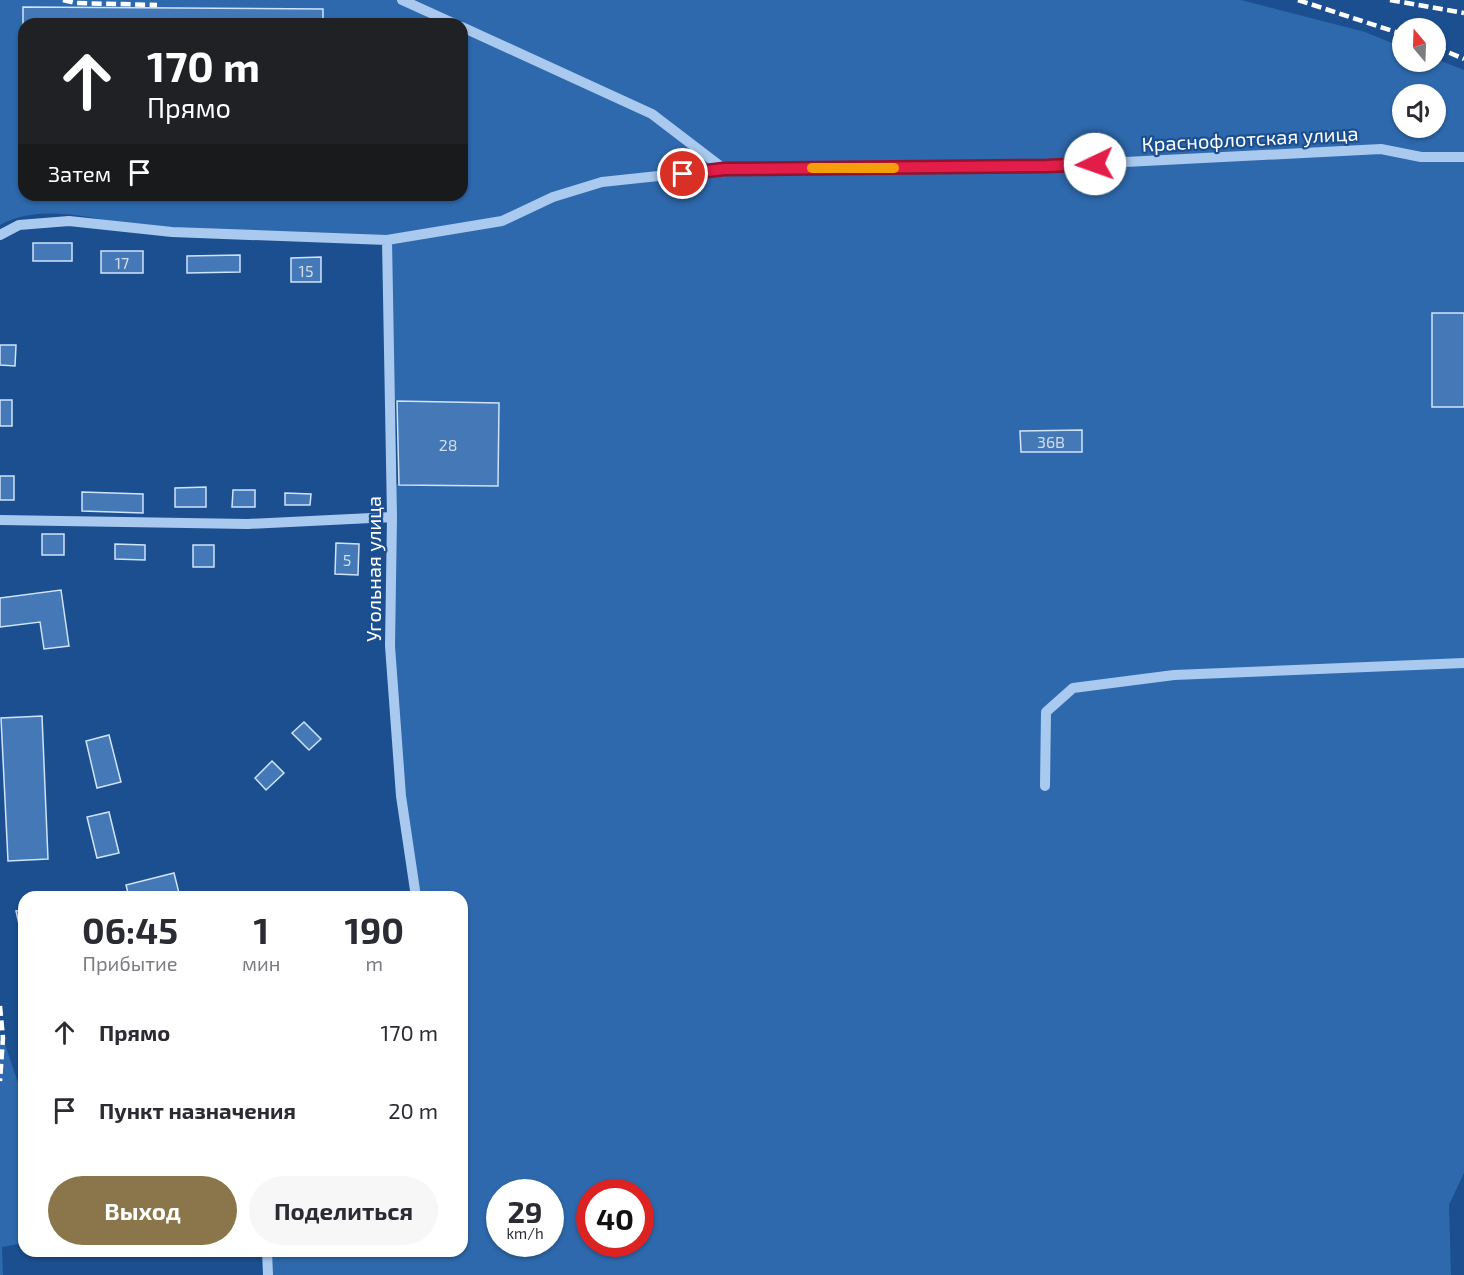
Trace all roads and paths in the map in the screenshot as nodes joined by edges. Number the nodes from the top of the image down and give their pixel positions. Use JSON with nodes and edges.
{"nodes":[{"id":1,"x":402,"y":0,"type":"edge"},
{"id":2,"x":442,"y":18,"type":"edge"},
{"id":3,"x":468,"y":30,"type":"edge"},
{"id":4,"x":1464,"y":157,"type":"edge"},
{"id":5,"x":724,"y":169,"type":"junction"},
{"id":6,"x":0,"y":235,"type":"edge"},
{"id":7,"x":387,"y":240,"type":"junction"},
{"id":8,"x":392,"y":517,"type":"junction"},
{"id":9,"x":0,"y":520,"type":"edge"},
{"id":10,"x":1464,"y":663,"type":"edge"},
{"id":11,"x":1045,"y":786,"type":"dead end"},
{"id":12,"x":415,"y":891,"type":"edge"},
{"id":13,"x":267,"y":1257,"type":"edge"},
{"id":14,"x":268,"y":1275,"type":"edge"}],
"edges":[{"from":1,"to":2,"type":"street"},
{"from":3,"to":5,"type":"street"},
{"from":4,"to":5,"type":"street","name":"Краснофлотская улица"},
{"from":5,"to":7,"type":"street","name":"Краснофлотская улица"},
{"from":6,"to":7,"type":"street","name":"Краснофлотская улица"},
{"from":7,"to":8,"type":"street","name":"Угольная улица"},
{"from":8,"to":9,"type":"street"},
{"from":8,"to":12,"type":"street","name":"Угольная улица"},
{"from":10,"to":11,"type":"street"},
{"from":13,"to":14,"type":"street"}]}
